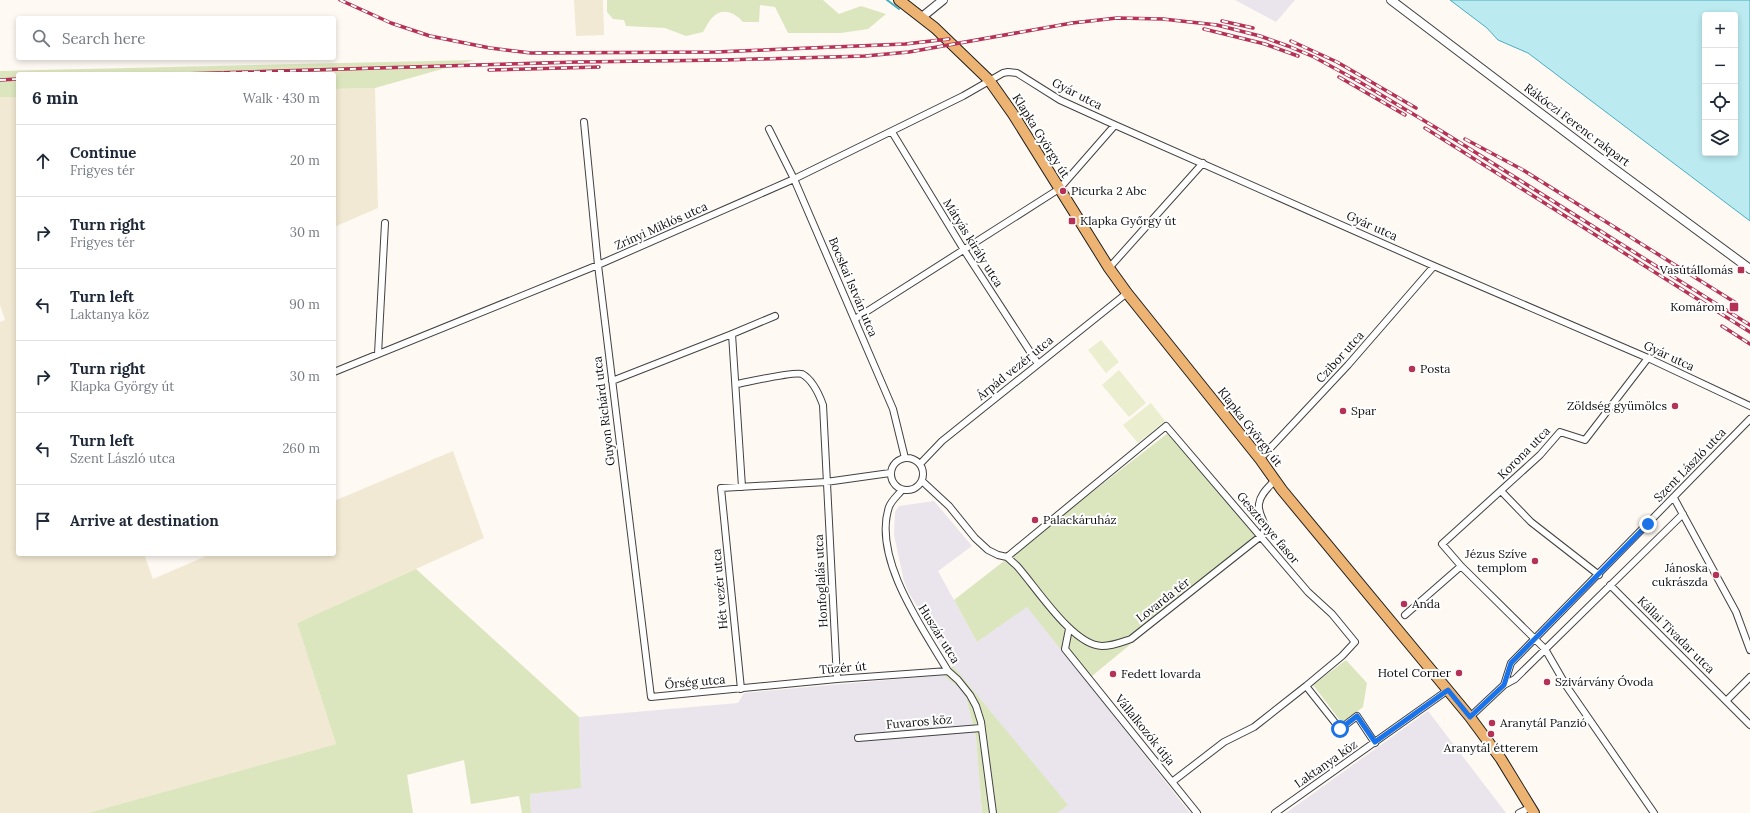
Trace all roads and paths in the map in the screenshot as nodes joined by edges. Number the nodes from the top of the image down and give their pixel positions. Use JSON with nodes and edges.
{"nodes":[{"id":1,"x":899,"y":0,"type":"edge"},
{"id":2,"x":943,"y":0,"type":"edge"},
{"id":3,"x":1391,"y":0,"type":"edge"},
{"id":4,"x":922,"y":17,"type":"junction"},
{"id":5,"x":989,"y":80,"type":"junction"},
{"id":6,"x":584,"y":122,"type":"dead end"},
{"id":7,"x":1115,"y":125,"type":"junction"},
{"id":8,"x":769,"y":129,"type":"dead end"},
{"id":9,"x":892,"y":132,"type":"junction"},
{"id":10,"x":1203,"y":163,"type":"junction"},
{"id":11,"x":794,"y":179,"type":"junction"},
{"id":12,"x":1059,"y":189,"type":"junction"},
{"id":13,"x":385,"y":223,"type":"dead end"},
{"id":14,"x":964,"y":250,"type":"junction"},
{"id":15,"x":598,"y":265,"type":"junction"},
{"id":16,"x":1434,"y":266,"type":"junction"},
{"id":17,"x":1109,"y":268,"type":"junction"},
{"id":18,"x":1750,"y":269,"type":"edge"},
{"id":19,"x":1127,"y":293,"type":"junction"},
{"id":20,"x":774,"y":316,"type":"dead end"},
{"id":21,"x":855,"y":319,"type":"junction"},
{"id":22,"x":732,"y":334,"type":"junction"},
{"id":23,"x":378,"y":354,"type":"junction"},
{"id":24,"x":1648,"y":358,"type":"junction"},
{"id":25,"x":1038,"y":364,"type":"junction"},
{"id":26,"x":336,"y":371,"type":"edge"},
{"id":27,"x":612,"y":381,"type":"junction"},
{"id":28,"x":736,"y":384,"type":"junction"},
{"id":29,"x":1750,"y":406,"type":"edge"},
{"id":30,"x":1750,"y":419,"type":"edge"},
{"id":31,"x":904,"y":458,"type":"junction"},
{"id":32,"x":1260,"y":459,"type":"junction"},
{"id":33,"x":920,"y":464,"type":"junction"},
{"id":34,"x":890,"y":473,"type":"junction"},
{"id":35,"x":1275,"y":480,"type":"junction"},
{"id":36,"x":922,"y":481,"type":"junction"},
{"id":37,"x":826,"y":482,"type":"junction"},
{"id":38,"x":742,"y":486,"type":"junction"},
{"id":39,"x":902,"y":490,"type":"junction"},
{"id":40,"x":1501,"y":492,"type":"junction"},
{"id":41,"x":1674,"y":498,"type":"junction"},
{"id":42,"x":1683,"y":514,"type":"junction"},
{"id":43,"x":1261,"y":536,"type":"junction"},
{"id":44,"x":1007,"y":557,"type":"junction"},
{"id":45,"x":1461,"y":566,"type":"junction"},
{"id":46,"x":1599,"y":575,"type":"junction"},
{"id":47,"x":1610,"y":585,"type":"junction"},
{"id":48,"x":1405,"y":615,"type":"dead end"},
{"id":49,"x":1069,"y":629,"type":"junction"},
{"id":50,"x":1534,"y":639,"type":"junction"},
{"id":51,"x":1355,"y":642,"type":"joint"},
{"id":52,"x":1545,"y":649,"type":"junction"},
{"id":53,"x":1750,"y":650,"type":"edge"},
{"id":54,"x":948,"y":671,"type":"junction"},
{"id":55,"x":1750,"y":677,"type":"edge"},
{"id":56,"x":837,"y":679,"type":"junction"},
{"id":57,"x":1504,"y":685,"type":"junction"},
{"id":58,"x":1306,"y":686,"type":"junction"},
{"id":59,"x":741,"y":689,"type":"junction"},
{"id":60,"x":1448,"y":690,"type":"junction"},
{"id":61,"x":651,"y":696,"type":"joint"},
{"id":62,"x":1726,"y":701,"type":"junction"},
{"id":63,"x":1470,"y":717,"type":"junction"},
{"id":64,"x":1750,"y":725,"type":"edge"},
{"id":65,"x":981,"y":728,"type":"junction"},
{"id":66,"x":858,"y":738,"type":"dead end"},
{"id":67,"x":1375,"y":742,"type":"junction"},
{"id":68,"x":1172,"y":782,"type":"junction"},
{"id":69,"x":1533,"y":810,"type":"edge"},
{"id":70,"x":993,"y":813,"type":"edge"},
{"id":71,"x":1197,"y":813,"type":"edge"},
{"id":72,"x":1275,"y":813,"type":"edge"},
{"id":73,"x":1519,"y":813,"type":"edge"},
{"id":74,"x":1654,"y":813,"type":"edge"}],
"edges":[{"from":1,"to":4,"type":"main road","name":"Klapka György út"},
{"from":2,"to":4,"type":"street"},
{"from":3,"to":18,"type":"street","name":"Rákóczi Ferenc rakpart"},
{"from":4,"to":5,"type":"main road","name":"Klapka György út"},
{"from":5,"to":7,"type":"street","name":"Gyár utca"},
{"from":5,"to":9,"type":"street","name":"Zrínyi Miklós utca"},
{"from":5,"to":12,"type":"main road","name":"Klapka György út"},
{"from":6,"to":15,"type":"street","name":"Guyon Richárd utca"},
{"from":7,"to":10,"type":"street","name":"Gyár utca"},
{"from":7,"to":12,"type":"street"},
{"from":8,"to":11,"type":"street","name":"Bocskai István utca"},
{"from":9,"to":11,"type":"street","name":"Zrínyi Miklós utca"},
{"from":9,"to":14,"type":"street","name":"Mátyás király utca"},
{"from":10,"to":16,"type":"street","name":"Gyár utca"},
{"from":10,"to":17,"type":"street"},
{"from":11,"to":15,"type":"street","name":"Zrínyi Miklós utca"},
{"from":11,"to":21,"type":"street","name":"Bocskai István utca"},
{"from":12,"to":14,"type":"street"},
{"from":12,"to":17,"type":"main road","name":"Klapka György út"},
{"from":13,"to":23,"type":"street"},
{"from":14,"to":21,"type":"street"},
{"from":14,"to":25,"type":"street","name":"Mátyás király utca"},
{"from":15,"to":23,"type":"street","name":"Zrínyi Miklós utca"},
{"from":15,"to":27,"type":"street","name":"Guyon Richárd utca"},
{"from":16,"to":24,"type":"street","name":"Gyár utca"},
{"from":16,"to":32,"type":"street","name":"Czibor utca"},
{"from":17,"to":19,"type":"main road","name":"Klapka György út"},
{"from":19,"to":25,"type":"street","name":"Árpád vezér utca"},
{"from":19,"to":32,"type":"main road","name":"Klapka György út"},
{"from":20,"to":22,"type":"street"},
{"from":21,"to":31,"type":"street","name":"Bocskai István utca"},
{"from":22,"to":27,"type":"street"},
{"from":22,"to":28,"type":"street"},
{"from":23,"to":26,"type":"street","name":"Zrínyi Miklós utca"},
{"from":24,"to":29,"type":"street","name":"Gyár utca"},
{"from":24,"to":40,"type":"street","name":"Korona utca"},
{"from":25,"to":33,"type":"street","name":"Árpád vezér utca"},
{"from":27,"to":61,"type":"street","name":"Guyon Richárd utca"},
{"from":28,"to":37,"type":"street","name":"Honfoglalás utca"},
{"from":28,"to":38,"type":"street"},
{"from":30,"to":41,"type":"street","name":"Szent László utca"},
{"from":31,"to":33,"type":"street"},
{"from":31,"to":34,"type":"street"},
{"from":32,"to":35,"type":"main road","name":"Klapka György út"},
{"from":33,"to":36,"type":"street"},
{"from":34,"to":37,"type":"street"},
{"from":34,"to":39,"type":"street"},
{"from":35,"to":43,"type":"street"},
{"from":35,"to":60,"type":"main road","name":"Klapka György út"},
{"from":36,"to":39,"type":"street"},
{"from":36,"to":44,"type":"street"},
{"from":37,"to":38,"type":"street"},
{"from":37,"to":56,"type":"street","name":"Honfoglalás utca"},
{"from":38,"to":59,"type":"street","name":"Hét vezér utca"},
{"from":39,"to":54,"type":"street","name":"Huszár utca"},
{"from":40,"to":45,"type":"street","name":"Korona utca"},
{"from":40,"to":46,"type":"street"},
{"from":41,"to":42,"type":"street"},
{"from":41,"to":46,"type":"street","name":"Szent László utca"},
{"from":42,"to":47,"type":"street","name":"Szent László utca"},
{"from":42,"to":53,"type":"street"},
{"from":43,"to":44,"type":"street","name":"Gesztenye fasor"},
{"from":43,"to":49,"type":"street","name":"Lovarda tér"},
{"from":43,"to":51,"type":"street","name":"Gesztenye fasor"},
{"from":44,"to":49,"type":"street"},
{"from":45,"to":48,"type":"street"},
{"from":45,"to":50,"type":"street"},
{"from":46,"to":50,"type":"street","name":"Szent László utca"},
{"from":47,"to":52,"type":"street","name":"Szent László utca"},
{"from":47,"to":62,"type":"street","name":"Kállai Tivadar utca"},
{"from":49,"to":68,"type":"street","name":"Vállalkozók útja"},
{"from":50,"to":52,"type":"street"},
{"from":50,"to":57,"type":"street","name":"Szent László utca"},
{"from":51,"to":58,"type":"street","name":"Vállalkozók útja"},
{"from":52,"to":57,"type":"street","name":"Szent László utca"},
{"from":52,"to":74,"type":"street"},
{"from":54,"to":56,"type":"street","name":"Tüzér út"},
{"from":54,"to":65,"type":"street","name":"Huszár utca"},
{"from":55,"to":62,"type":"street"},
{"from":56,"to":59,"type":"street","name":"Tüzér út"},
{"from":57,"to":63,"type":"street","name":"Szent László utca"},
{"from":58,"to":67,"type":"street"},
{"from":58,"to":68,"type":"street","name":"Vállalkozók útja"},
{"from":59,"to":61,"type":"street","name":"Őrség utca"},
{"from":60,"to":63,"type":"main road","name":"Klapka György út"},
{"from":60,"to":67,"type":"street","name":"Laktanya köz"},
{"from":62,"to":64,"type":"street","name":"Kállai Tivadar utca"},
{"from":63,"to":69,"type":"main road","name":"Klapka György út"},
{"from":65,"to":66,"type":"street","name":"Fuvaros köz"},
{"from":65,"to":70,"type":"street","name":"Huszár utca"},
{"from":67,"to":72,"type":"street","name":"Laktanya köz"},
{"from":68,"to":71,"type":"street","name":"Vállalkozók útja"},
{"from":69,"to":73,"type":"street"}]}
